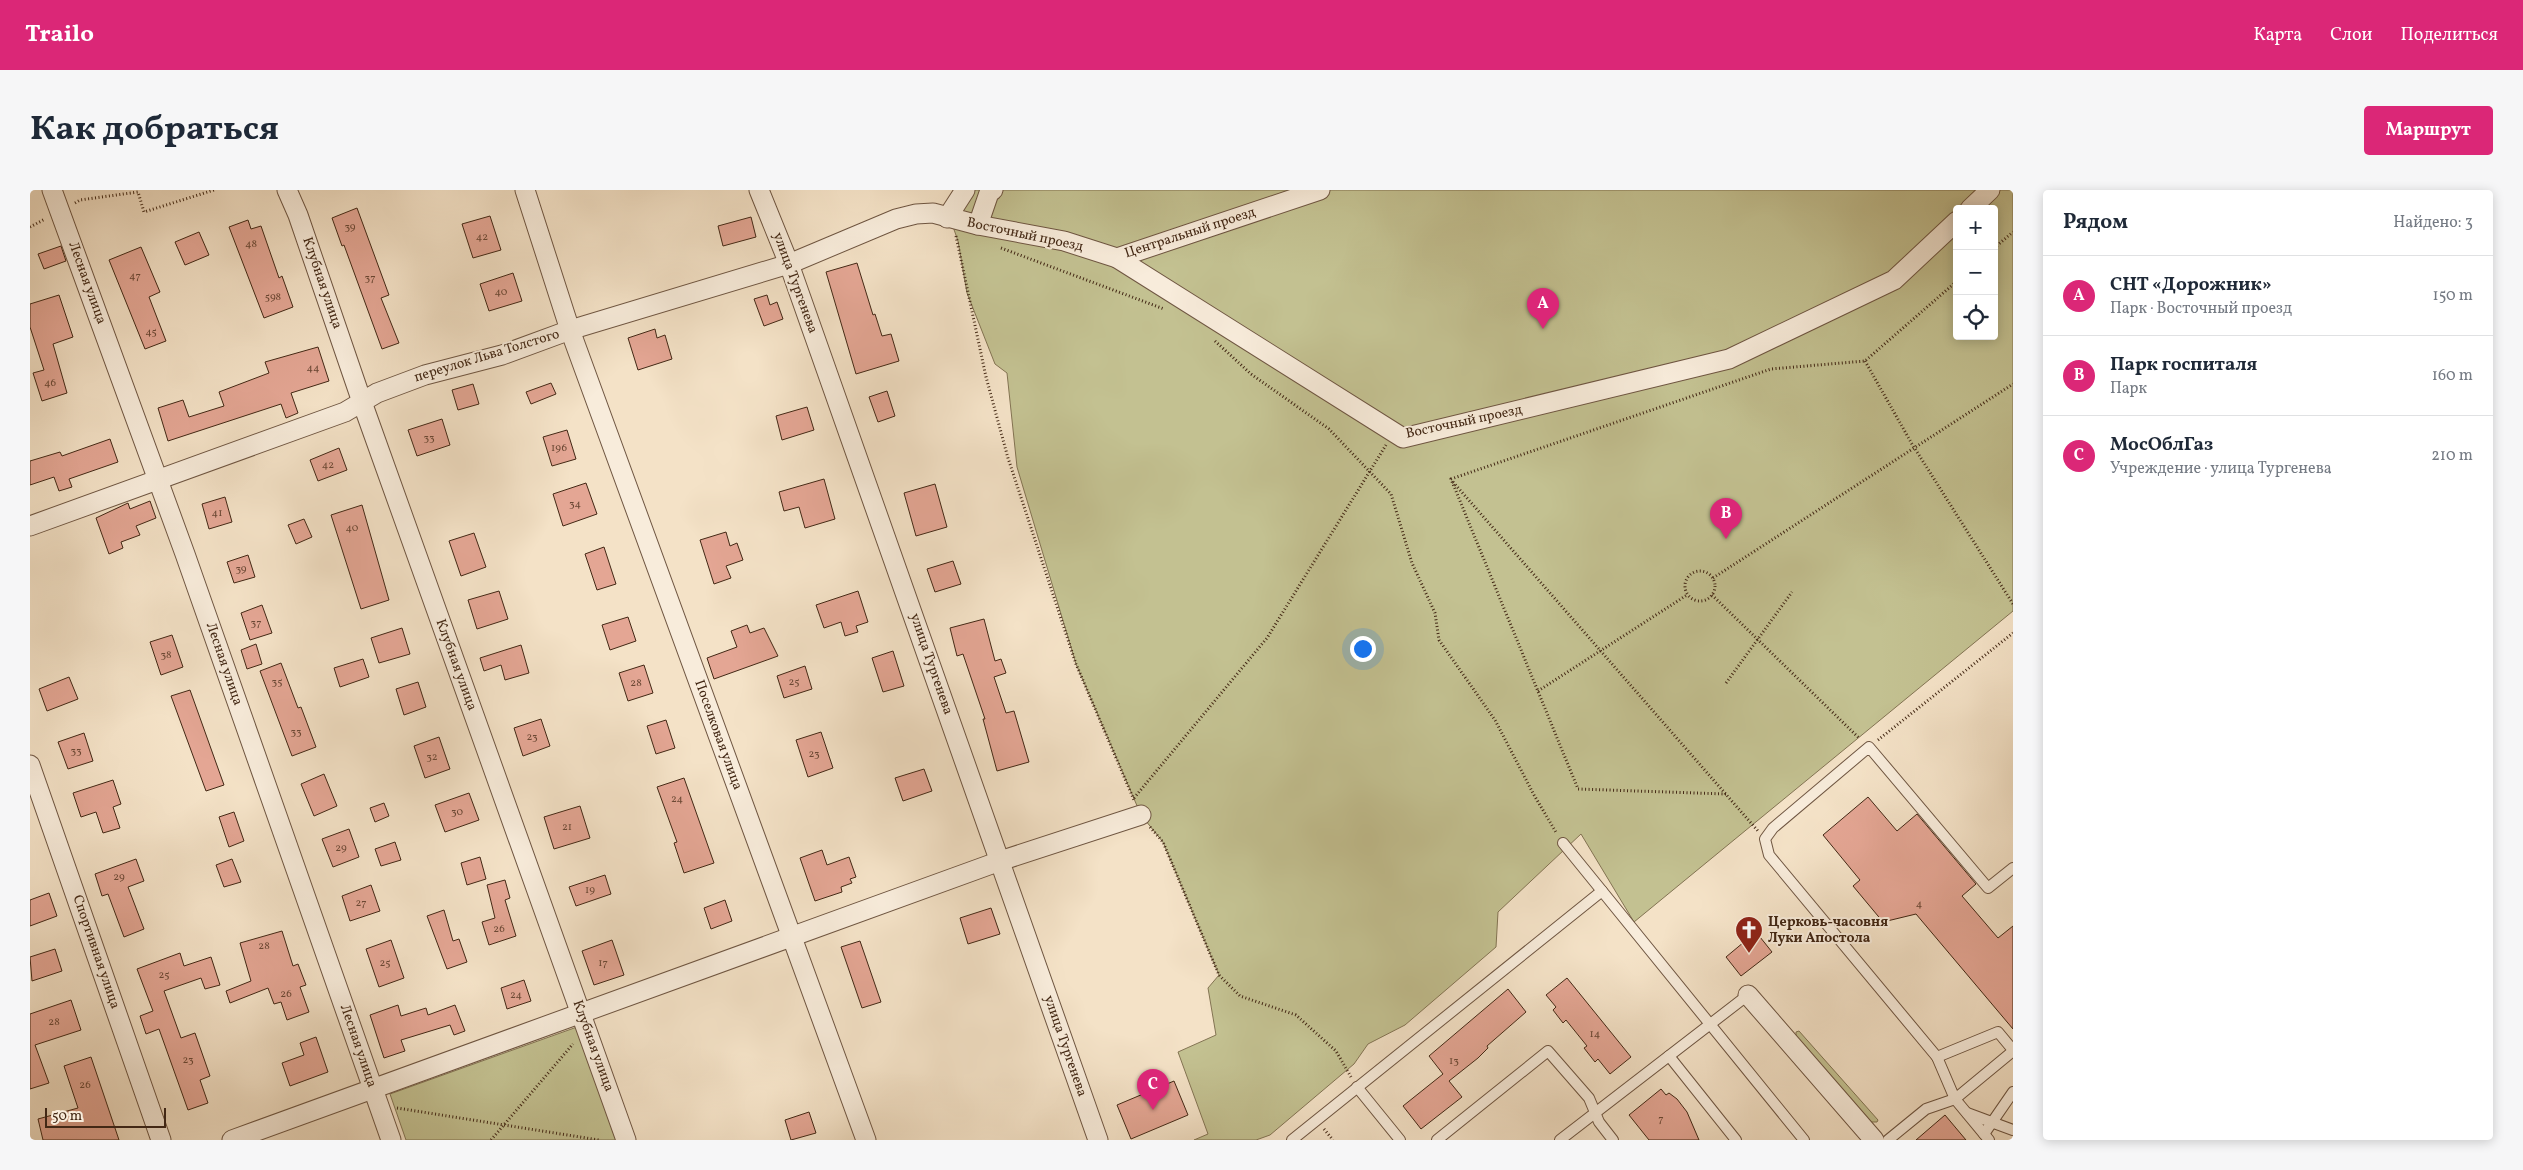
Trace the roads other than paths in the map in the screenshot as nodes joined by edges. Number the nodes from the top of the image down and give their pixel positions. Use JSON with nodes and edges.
{"nodes":[{"id":1,"x":52,"y":190,"type":"edge"},
{"id":2,"x":287,"y":190,"type":"edge"},
{"id":3,"x":526,"y":190,"type":"edge"},
{"id":4,"x":759,"y":190,"type":"edge"},
{"id":5,"x":965,"y":190,"type":"edge"},
{"id":6,"x":993,"y":190,"type":"edge"},
{"id":7,"x":1320,"y":190,"type":"edge"},
{"id":8,"x":1990,"y":190,"type":"edge"},
{"id":9,"x":1974,"y":205,"type":"edge"},
{"id":10,"x":949,"y":218,"type":"junction"},
{"id":11,"x":978,"y":225,"type":"junction"},
{"id":12,"x":1953,"y":225,"type":"edge"},
{"id":13,"x":1117,"y":258,"type":"junction"},
{"id":14,"x":790,"y":264,"type":"junction"},
{"id":15,"x":570,"y":330,"type":"junction"},
{"id":16,"x":362,"y":402,"type":"junction"},
{"id":17,"x":158,"y":480,"type":"junction"},
{"id":18,"x":30,"y":526,"type":"edge"},
{"id":19,"x":30,"y":765,"type":"edge"},
{"id":20,"x":1137,"y":807,"type":"road end"},
{"id":21,"x":1562,"y":843,"type":"road end"},
{"id":22,"x":1000,"y":861,"type":"junction"},
{"id":23,"x":2013,"y":868,"type":"edge"},
{"id":24,"x":1602,"y":891,"type":"junction"},
{"id":25,"x":792,"y":937,"type":"junction"},
{"id":26,"x":1748,"y":995,"type":"joint"},
{"id":27,"x":584,"y":1021,"type":"junction"},
{"id":28,"x":1710,"y":1024,"type":"junction"},
{"id":29,"x":2013,"y":1050,"type":"edge"},
{"id":30,"x":1668,"y":1056,"type":"junction"},
{"id":31,"x":1937,"y":1057,"type":"junction"},
{"id":32,"x":1357,"y":1087,"type":"junction"},
{"id":33,"x":373,"y":1089,"type":"junction"},
{"id":34,"x":2013,"y":1092,"type":"edge"},
{"id":35,"x":1955,"y":1099,"type":"junction"},
{"id":36,"x":1966,"y":1112,"type":"junction"},
{"id":37,"x":1595,"y":1113,"type":"junction"},
{"id":38,"x":1992,"y":1122,"type":"junction"},
{"id":39,"x":2013,"y":1130,"type":"edge"},
{"id":40,"x":1986,"y":1137,"type":"edge"},
{"id":41,"x":161,"y":1140,"type":"edge"},
{"id":42,"x":232,"y":1140,"type":"edge"},
{"id":43,"x":391,"y":1140,"type":"edge"},
{"id":44,"x":626,"y":1140,"type":"edge"},
{"id":45,"x":866,"y":1140,"type":"edge"},
{"id":46,"x":1098,"y":1140,"type":"edge"},
{"id":47,"x":1292,"y":1140,"type":"edge"},
{"id":48,"x":1400,"y":1140,"type":"edge"},
{"id":49,"x":1437,"y":1140,"type":"edge"},
{"id":50,"x":1560,"y":1140,"type":"edge"},
{"id":51,"x":1613,"y":1140,"type":"edge"},
{"id":52,"x":1736,"y":1140,"type":"edge"},
{"id":53,"x":1804,"y":1140,"type":"edge"},
{"id":54,"x":1874,"y":1140,"type":"edge"},
{"id":55,"x":1888,"y":1140,"type":"edge"}],
"edges":[{"from":1,"to":17,"type":"street","name":"Лесная улица"},
{"from":2,"to":16,"type":"street","name":"Клубная улица"},
{"from":3,"to":15,"type":"street","name":"Поселковая улица"},
{"from":4,"to":14,"type":"street","name":"улица Тургенева"},
{"from":5,"to":10,"type":"street"},
{"from":6,"to":11,"type":"street"},
{"from":7,"to":13,"type":"street","name":"Центральный проезд"},
{"from":8,"to":9,"type":"street"},
{"from":10,"to":11,"type":"street","name":"Восточный проезд"},
{"from":10,"to":14,"type":"street","name":"переулок Льва Толстого"},
{"from":11,"to":13,"type":"street","name":"Восточный проезд"},
{"from":12,"to":13,"type":"street","name":"Восточный проезд"},
{"from":14,"to":15,"type":"street","name":"переулок Льва Толстого"},
{"from":14,"to":22,"type":"street","name":"улица Тургенева"},
{"from":15,"to":16,"type":"street","name":"переулок Льва Толстого"},
{"from":15,"to":25,"type":"street","name":"Поселковая улица"},
{"from":16,"to":17,"type":"street","name":"переулок Льва Толстого"},
{"from":16,"to":27,"type":"street","name":"Клубная улица"},
{"from":17,"to":18,"type":"street","name":"переулок Льва Толстого"},
{"from":17,"to":33,"type":"street","name":"Лесная улица"},
{"from":19,"to":41,"type":"street","name":"Спортивная улица"},
{"from":20,"to":22,"type":"street"},
{"from":21,"to":24,"type":"lane"},
{"from":22,"to":25,"type":"street"},
{"from":22,"to":46,"type":"street","name":"улица Тургенева"},
{"from":23,"to":31,"type":"lane"},
{"from":24,"to":28,"type":"lane"},
{"from":24,"to":32,"type":"lane"},
{"from":25,"to":27,"type":"street"},
{"from":25,"to":45,"type":"street","name":"Поселковая улица"},
{"from":26,"to":28,"type":"lane"},
{"from":26,"to":54,"type":"street"},
{"from":27,"to":33,"type":"street"},
{"from":27,"to":44,"type":"street","name":"Клубная улица"},
{"from":28,"to":30,"type":"lane"},
{"from":28,"to":53,"type":"lane"},
{"from":29,"to":31,"type":"lane"},
{"from":29,"to":35,"type":"lane"},
{"from":30,"to":37,"type":"lane"},
{"from":30,"to":52,"type":"lane"},
{"from":31,"to":35,"type":"lane"},
{"from":32,"to":47,"type":"lane"},
{"from":32,"to":48,"type":"lane"},
{"from":33,"to":42,"type":"street"},
{"from":33,"to":43,"type":"street","name":"Лесная улица"},
{"from":34,"to":38,"type":"lane"},
{"from":35,"to":36,"type":"lane"},
{"from":35,"to":55,"type":"lane"},
{"from":36,"to":38,"type":"lane"},
{"from":36,"to":40,"type":"lane"},
{"from":37,"to":49,"type":"lane"},
{"from":37,"to":50,"type":"lane"},
{"from":37,"to":51,"type":"lane"},
{"from":38,"to":39,"type":"lane"},
{"from":38,"to":40,"type":"lane"}]}
